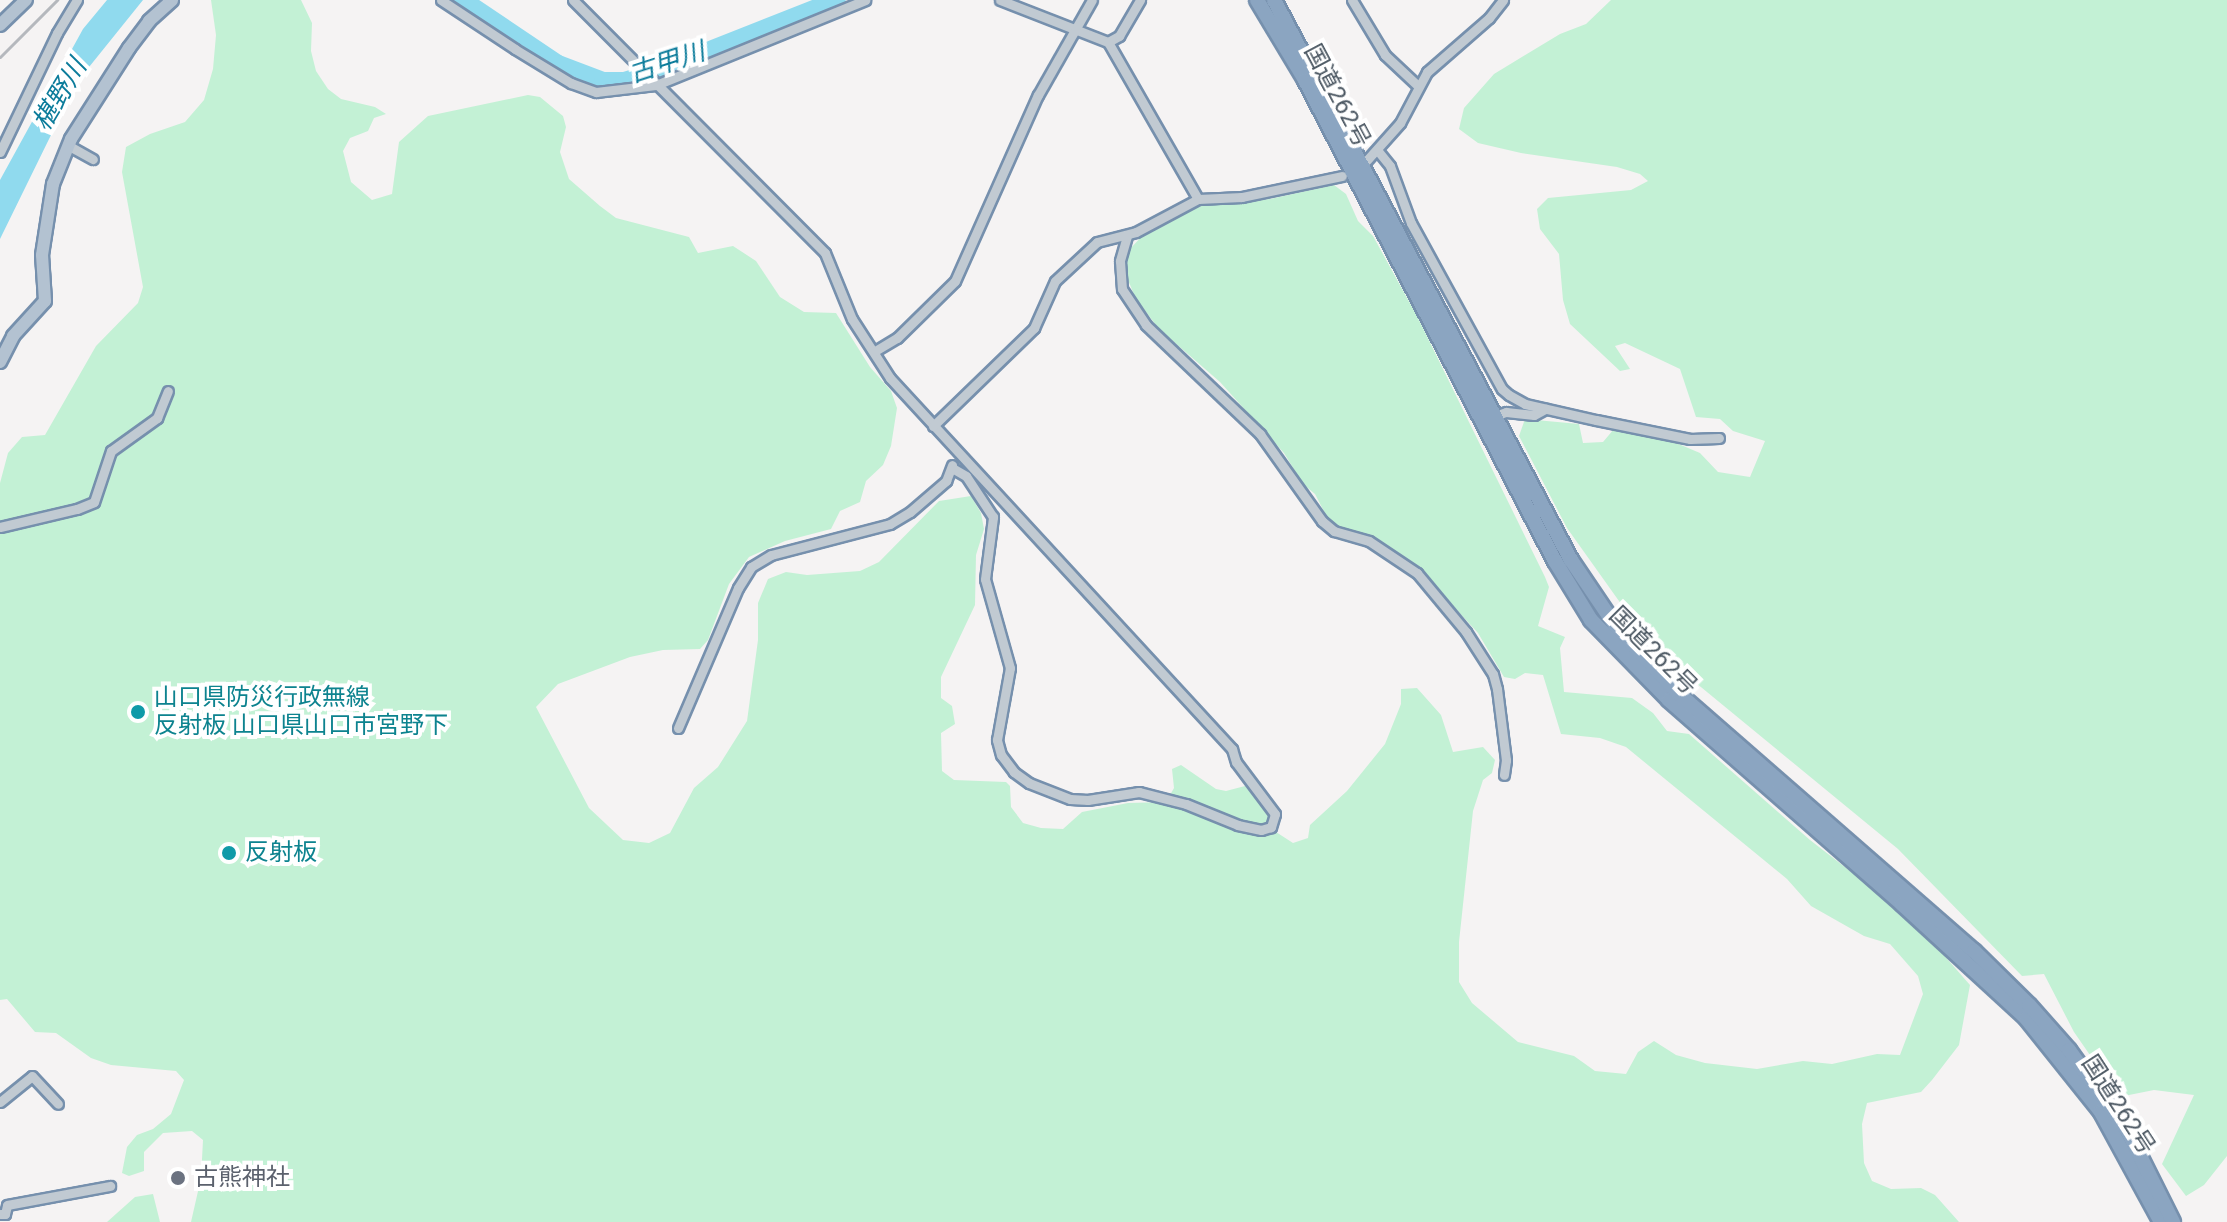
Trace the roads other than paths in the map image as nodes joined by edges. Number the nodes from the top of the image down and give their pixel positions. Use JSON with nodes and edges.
{"nodes":[{"id":1,"x":26,"y":0,"type":"edge"},
{"id":2,"x":77,"y":0,"type":"edge"},
{"id":3,"x":172,"y":0,"type":"edge"},
{"id":4,"x":441,"y":0,"type":"edge"},
{"id":5,"x":573,"y":0,"type":"edge"},
{"id":6,"x":865,"y":0,"type":"edge"},
{"id":7,"x":1000,"y":0,"type":"edge"},
{"id":8,"x":1092,"y":0,"type":"edge"},
{"id":9,"x":1140,"y":0,"type":"edge"},
{"id":10,"x":1257,"y":0,"type":"edge"},
{"id":11,"x":1274,"y":0,"type":"edge"},
{"id":12,"x":1352,"y":0,"type":"edge"},
{"id":13,"x":1503,"y":0,"type":"edge"},
{"id":14,"x":0,"y":25,"type":"edge"},
{"id":15,"x":1079,"y":28,"type":"junction"},
{"id":16,"x":1108,"y":42,"type":"junction"},
{"id":17,"x":656,"y":84,"type":"junction"},
{"id":18,"x":1418,"y":86,"type":"junction"},
{"id":19,"x":71,"y":147,"type":"junction"},
{"id":20,"x":1378,"y":151,"type":"junction"},
{"id":21,"x":0,"y":152,"type":"edge"},
{"id":22,"x":93,"y":159,"type":"dead end"},
{"id":23,"x":1367,"y":160,"type":"dead end"},
{"id":24,"x":1342,"y":176,"type":"dead end"},
{"id":25,"x":1198,"y":199,"type":"junction"},
{"id":26,"x":1127,"y":236,"type":"junction"},
{"id":27,"x":875,"y":351,"type":"junction"},
{"id":28,"x":0,"y":362,"type":"edge"},
{"id":29,"x":168,"y":391,"type":"dead end"},
{"id":30,"x":1545,"y":409,"type":"junction"},
{"id":31,"x":1490,"y":418,"type":"junction"},
{"id":32,"x":933,"y":426,"type":"junction"},
{"id":33,"x":1719,"y":438,"type":"dead end"},
{"id":34,"x":953,"y":450,"type":"junction"},
{"id":35,"x":952,"y":468,"type":"junction"},
{"id":36,"x":0,"y":527,"type":"edge"},
{"id":37,"x":678,"y":728,"type":"dead end"},
{"id":38,"x":1504,"y":775,"type":"dead end"},
{"id":39,"x":1,"y":1100,"type":"edge"},
{"id":40,"x":58,"y":1104,"type":"dead end"},
{"id":41,"x":110,"y":1186,"type":"dead end"},
{"id":42,"x":4,"y":1210,"type":"edge"},
{"id":43,"x":2161,"y":1222,"type":"edge"},
{"id":44,"x":2173,"y":1222,"type":"edge"}],
"edges":[{"from":1,"to":14,"type":"main road"},
{"from":2,"to":21,"type":"street"},
{"from":3,"to":19,"type":"main road"},
{"from":4,"to":17,"type":"street"},
{"from":5,"to":17,"type":"street"},
{"from":6,"to":17,"type":"street"},
{"from":7,"to":15,"type":"street"},
{"from":8,"to":15,"type":"street"},
{"from":9,"to":16,"type":"street"},
{"from":10,"to":31,"type":"highway","name":"国道262号"},
{"from":11,"to":31,"type":"highway","name":"国道262号"},
{"from":12,"to":18,"type":"street"},
{"from":13,"to":18,"type":"street"},
{"from":15,"to":16,"type":"street"},
{"from":15,"to":27,"type":"street"},
{"from":16,"to":25,"type":"street"},
{"from":17,"to":27,"type":"street"},
{"from":18,"to":20,"type":"street"},
{"from":19,"to":22,"type":"street"},
{"from":19,"to":28,"type":"main road"},
{"from":20,"to":23,"type":"street"},
{"from":20,"to":30,"type":"street"},
{"from":24,"to":25,"type":"street"},
{"from":25,"to":26,"type":"street"},
{"from":26,"to":32,"type":"street"},
{"from":26,"to":38,"type":"street"},
{"from":27,"to":32,"type":"street"},
{"from":29,"to":36,"type":"street"},
{"from":30,"to":31,"type":"street"},
{"from":30,"to":33,"type":"street"},
{"from":31,"to":43,"type":"highway","name":"国道262号"},
{"from":31,"to":44,"type":"highway","name":"国道262号"},
{"from":32,"to":34,"type":"street"},
{"from":34,"to":35,"type":"street"},
{"from":34,"to":35,"type":"street"},
{"from":35,"to":37,"type":"street"},
{"from":39,"to":40,"type":"street"},
{"from":41,"to":42,"type":"street"}]}
